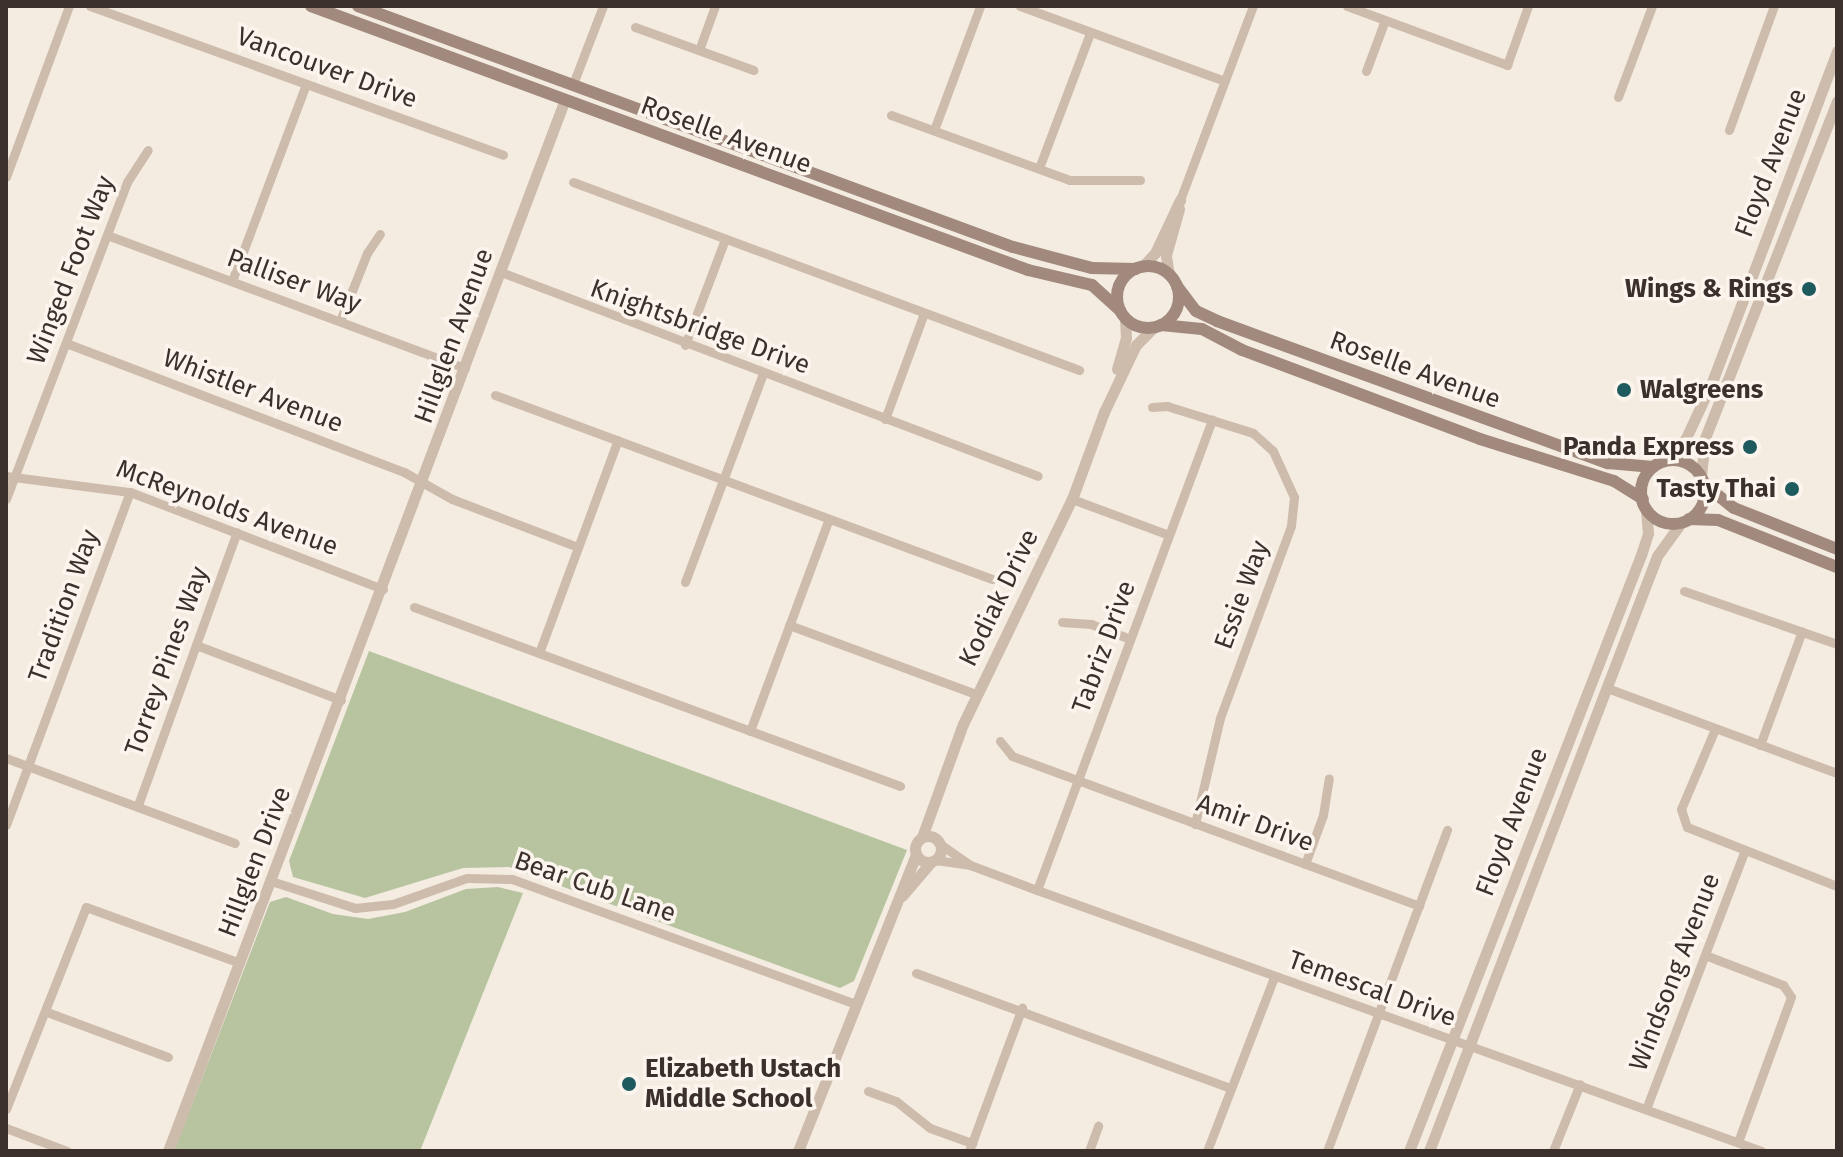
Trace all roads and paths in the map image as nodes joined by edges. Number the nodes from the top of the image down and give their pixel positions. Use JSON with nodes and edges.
{"nodes":[{"id":1,"x":69,"y":6,"type":"edge"},
{"id":2,"x":90,"y":6,"type":"edge"},
{"id":3,"x":311,"y":6,"type":"edge"},
{"id":4,"x":358,"y":6,"type":"edge"},
{"id":5,"x":603,"y":6,"type":"edge"},
{"id":6,"x":715,"y":6,"type":"edge"},
{"id":7,"x":980,"y":6,"type":"edge"},
{"id":8,"x":1020,"y":6,"type":"edge"},
{"id":9,"x":1253,"y":6,"type":"edge"},
{"id":10,"x":1347,"y":6,"type":"edge"},
{"id":11,"x":1528,"y":6,"type":"edge"},
{"id":12,"x":1652,"y":6,"type":"edge"},
{"id":13,"x":1774,"y":6,"type":"edge"},
{"id":14,"x":1385,"y":20,"type":"junction"},
{"id":15,"x":635,"y":27,"type":"dead end"},
{"id":16,"x":1090,"y":33,"type":"junction"},
{"id":17,"x":699,"y":50,"type":"junction"},
{"id":18,"x":1837,"y":51,"type":"edge"},
{"id":19,"x":753,"y":70,"type":"dead end"},
{"id":20,"x":1366,"y":71,"type":"dead end"},
{"id":21,"x":1225,"y":81,"type":"junction"},
{"id":22,"x":306,"y":84,"type":"junction"},
{"id":23,"x":573,"y":84,"type":"junction"},
{"id":24,"x":1618,"y":97,"type":"dead end"},
{"id":25,"x":565,"y":99,"type":"junction"},
{"id":26,"x":1837,"y":101,"type":"edge"},
{"id":27,"x":891,"y":115,"type":"dead end"},
{"id":28,"x":659,"y":116,"type":"junction"},
{"id":29,"x":934,"y":130,"type":"junction"},
{"id":30,"x":1729,"y":130,"type":"dead end"},
{"id":31,"x":148,"y":150,"type":"dead end"},
{"id":32,"x":1799,"y":152,"type":"junction"},
{"id":33,"x":503,"y":155,"type":"dead end"},
{"id":34,"x":1039,"y":168,"type":"junction"},
{"id":35,"x":6,"y":177,"type":"edge"},
{"id":36,"x":1140,"y":180,"type":"dead end"},
{"id":37,"x":573,"y":182,"type":"dead end"},
{"id":38,"x":1180,"y":200,"type":"junction"},
{"id":39,"x":380,"y":234,"type":"dead end"},
{"id":40,"x":107,"y":235,"type":"junction"},
{"id":41,"x":725,"y":239,"type":"junction"},
{"id":42,"x":1783,"y":244,"type":"junction"},
{"id":43,"x":1139,"y":268,"type":"junction"},
{"id":44,"x":501,"y":272,"type":"junction"},
{"id":45,"x":1173,"y":280,"type":"junction"},
{"id":46,"x":232,"y":281,"type":"junction"},
{"id":47,"x":1743,"y":301,"type":"junction"},
{"id":48,"x":924,"y":313,"type":"junction"},
{"id":49,"x":1123,"y":314,"type":"junction"},
{"id":50,"x":340,"y":321,"type":"junction"},
{"id":51,"x":1157,"y":326,"type":"junction"},
{"id":52,"x":66,"y":343,"type":"junction"},
{"id":53,"x":685,"y":345,"type":"junction"},
{"id":54,"x":465,"y":368,"type":"junction"},
{"id":55,"x":1733,"y":369,"type":"junction"},
{"id":56,"x":1079,"y":370,"type":"dead end"},
{"id":57,"x":763,"y":373,"type":"junction"},
{"id":58,"x":495,"y":395,"type":"dead end"},
{"id":59,"x":1152,"y":407,"type":"dead end"},
{"id":60,"x":1104,"y":412,"type":"junction"},
{"id":61,"x":885,"y":419,"type":"junction"},
{"id":62,"x":1212,"y":420,"type":"junction"},
{"id":63,"x":618,"y":440,"type":"junction"},
{"id":64,"x":1659,"y":464,"type":"junction"},
{"id":65,"x":1038,"y":476,"type":"dead end"},
{"id":66,"x":10,"y":477,"type":"edge"},
{"id":67,"x":723,"y":480,"type":"junction"},
{"id":68,"x":1702,"y":480,"type":"junction"},
{"id":69,"x":422,"y":484,"type":"junction"},
{"id":70,"x":130,"y":492,"type":"junction"},
{"id":71,"x":6,"y":499,"type":"edge"},
{"id":72,"x":1072,"y":499,"type":"junction"},
{"id":73,"x":1645,"y":504,"type":"junction"},
{"id":74,"x":829,"y":519,"type":"junction"},
{"id":75,"x":1685,"y":521,"type":"junction"},
{"id":76,"x":237,"y":532,"type":"junction"},
{"id":77,"x":1169,"y":535,"type":"junction"},
{"id":78,"x":578,"y":547,"type":"junction"},
{"id":79,"x":1837,"y":549,"type":"edge"},
{"id":80,"x":1837,"y":567,"type":"edge"},
{"id":81,"x":992,"y":579,"type":"dead end"},
{"id":82,"x":685,"y":582,"type":"dead end"},
{"id":83,"x":383,"y":589,"type":"junction"},
{"id":84,"x":1684,"y":591,"type":"dead end"},
{"id":85,"x":414,"y":607,"type":"dead end"},
{"id":86,"x":1062,"y":622,"type":"dead end"},
{"id":87,"x":789,"y":625,"type":"junction"},
{"id":88,"x":1802,"y":631,"type":"junction"},
{"id":89,"x":1130,"y":639,"type":"junction"},
{"id":90,"x":1837,"y":644,"type":"edge"},
{"id":91,"x":196,"y":645,"type":"junction"},
{"id":92,"x":539,"y":653,"type":"junction"},
{"id":93,"x":1607,"y":688,"type":"junction"},
{"id":94,"x":976,"y":694,"type":"junction"},
{"id":95,"x":341,"y":700,"type":"junction"},
{"id":96,"x":1715,"y":729,"type":"junction"},
{"id":97,"x":750,"y":731,"type":"junction"},
{"id":98,"x":1000,"y":741,"type":"dead end"},
{"id":99,"x":1760,"y":745,"type":"junction"},
{"id":100,"x":6,"y":758,"type":"edge"},
{"id":101,"x":28,"y":766,"type":"junction"},
{"id":102,"x":1837,"y":773,"type":"edge"},
{"id":103,"x":1329,"y":778,"type":"dead end"},
{"id":104,"x":1077,"y":781,"type":"junction"},
{"id":105,"x":900,"y":786,"type":"dead end"},
{"id":106,"x":935,"y":804,"type":"junction"},
{"id":107,"x":138,"y":805,"type":"junction"},
{"id":108,"x":1195,"y":824,"type":"junction"},
{"id":109,"x":6,"y":825,"type":"edge"},
{"id":110,"x":1447,"y":830,"type":"dead end"},
{"id":111,"x":922,"y":837,"type":"junction"},
{"id":112,"x":938,"y":842,"type":"junction"},
{"id":113,"x":235,"y":843,"type":"dead end"},
{"id":114,"x":1745,"y":850,"type":"junction"},
{"id":115,"x":916,"y":855,"type":"junction"},
{"id":116,"x":933,"y":861,"type":"junction"},
{"id":117,"x":1305,"y":864,"type":"junction"},
{"id":118,"x":970,"y":865,"type":"junction"},
{"id":119,"x":271,"y":881,"type":"junction"},
{"id":120,"x":1837,"y":886,"type":"edge"},
{"id":121,"x":1037,"y":890,"type":"junction"},
{"id":122,"x":894,"y":905,"type":"junction"},
{"id":123,"x":1419,"y":906,"type":"junction"},
{"id":124,"x":1705,"y":955,"type":"junction"},
{"id":125,"x":240,"y":963,"type":"junction"},
{"id":126,"x":916,"y":973,"type":"dead end"},
{"id":127,"x":1274,"y":977,"type":"junction"},
{"id":128,"x":855,"y":1004,"type":"junction"},
{"id":129,"x":1022,"y":1008,"type":"junction"},
{"id":130,"x":47,"y":1012,"type":"junction"},
{"id":131,"x":1378,"y":1015,"type":"junction"},
{"id":132,"x":1451,"y":1041,"type":"junction"},
{"id":133,"x":1469,"y":1047,"type":"junction"},
{"id":134,"x":168,"y":1057,"type":"dead end"},
{"id":135,"x":1580,"y":1084,"type":"junction"},
{"id":136,"x":1231,"y":1088,"type":"junction"},
{"id":137,"x":868,"y":1091,"type":"dead end"},
{"id":138,"x":6,"y":1109,"type":"edge"},
{"id":139,"x":1646,"y":1109,"type":"junction"},
{"id":140,"x":1098,"y":1126,"type":"dead end"},
{"id":141,"x":6,"y":1128,"type":"edge"},
{"id":142,"x":1738,"y":1142,"type":"junction"},
{"id":143,"x":970,"y":1147,"type":"edge"},
{"id":144,"x":67,"y":1151,"type":"edge"},
{"id":145,"x":168,"y":1151,"type":"edge"},
{"id":146,"x":798,"y":1151,"type":"edge"},
{"id":147,"x":1089,"y":1151,"type":"edge"},
{"id":148,"x":1207,"y":1151,"type":"edge"},
{"id":149,"x":1327,"y":1151,"type":"edge"},
{"id":150,"x":1409,"y":1151,"type":"edge"},
{"id":151,"x":1429,"y":1151,"type":"edge"},
{"id":152,"x":1553,"y":1151,"type":"edge"},
{"id":153,"x":1761,"y":1151,"type":"edge"}],
"edges":[{"from":1,"to":35,"type":"street"},
{"from":2,"to":22,"type":"street","name":"Vancouver Drive"},
{"from":3,"to":25,"type":"main road","name":"Roselle Avenue"},
{"from":4,"to":23,"type":"main road","name":"Roselle Avenue"},
{"from":5,"to":23,"type":"street"},
{"from":6,"to":17,"type":"street"},
{"from":7,"to":29,"type":"street"},
{"from":8,"to":16,"type":"street"},
{"from":9,"to":21,"type":"street"},
{"from":10,"to":14,"type":"street"},
{"from":11,"to":14,"type":"street"},
{"from":12,"to":24,"type":"street"},
{"from":13,"to":30,"type":"street"},
{"from":14,"to":20,"type":"street"},
{"from":15,"to":17,"type":"street"},
{"from":16,"to":21,"type":"street"},
{"from":16,"to":34,"type":"street"},
{"from":17,"to":19,"type":"street"},
{"from":18,"to":32,"type":"street","name":"Floyd Avenue"},
{"from":21,"to":38,"type":"street"},
{"from":22,"to":33,"type":"street","name":"Vancouver Drive"},
{"from":22,"to":46,"type":"street"},
{"from":23,"to":28,"type":"main road","name":"Roselle Avenue"},
{"from":25,"to":28,"type":"main road"},
{"from":25,"to":44,"type":"street","name":"Hillglen Avenue"},
{"from":25,"to":49,"type":"main road","name":"Roselle Avenue"},
{"from":26,"to":42,"type":"street","name":"Floyd Avenue"},
{"from":27,"to":29,"type":"street"},
{"from":28,"to":43,"type":"main road","name":"Roselle Avenue"},
{"from":29,"to":34,"type":"street"},
{"from":31,"to":40,"type":"street","name":"Winged Foot Way"},
{"from":32,"to":42,"type":"street"},
{"from":32,"to":47,"type":"street","name":"Floyd Avenue"},
{"from":34,"to":36,"type":"street"},
{"from":37,"to":41,"type":"street"},
{"from":38,"to":43,"type":"street"},
{"from":38,"to":45,"type":"street"},
{"from":39,"to":50,"type":"street"},
{"from":40,"to":46,"type":"street","name":"Palliser Way"},
{"from":40,"to":52,"type":"street","name":"Winged Foot Way"},
{"from":41,"to":48,"type":"street"},
{"from":41,"to":53,"type":"street"},
{"from":42,"to":55,"type":"street","name":"Floyd Avenue"},
{"from":43,"to":45,"type":"main road"},
{"from":43,"to":49,"type":"main road"},
{"from":44,"to":53,"type":"street","name":"Knightsbridge Drive"},
{"from":44,"to":54,"type":"street","name":"Hillglen Avenue"},
{"from":45,"to":51,"type":"main road"},
{"from":45,"to":64,"type":"main road","name":"Roselle Avenue"},
{"from":46,"to":50,"type":"street","name":"Palliser Way"},
{"from":47,"to":55,"type":"street"},
{"from":47,"to":64,"type":"street","name":"Floyd Avenue"},
{"from":48,"to":56,"type":"street"},
{"from":48,"to":61,"type":"street"},
{"from":49,"to":51,"type":"main road"},
{"from":49,"to":60,"type":"street","name":"Kodiak Drive"},
{"from":50,"to":54,"type":"street","name":"Palliser Way"},
{"from":51,"to":60,"type":"street","name":"Kodiak Drive"},
{"from":51,"to":73,"type":"main road","name":"Roselle Avenue"},
{"from":52,"to":66,"type":"street","name":"Winged Foot Way"},
{"from":52,"to":69,"type":"street","name":"Whistler Avenue"},
{"from":53,"to":57,"type":"street","name":"Knightsbridge Drive"},
{"from":54,"to":69,"type":"street","name":"Hillglen Avenue"},
{"from":55,"to":68,"type":"street","name":"Floyd Avenue"},
{"from":57,"to":61,"type":"street","name":"Knightsbridge Drive"},
{"from":57,"to":67,"type":"street"},
{"from":58,"to":63,"type":"street"},
{"from":59,"to":62,"type":"street","name":"Essie Way"},
{"from":60,"to":72,"type":"street","name":"Kodiak Drive"},
{"from":61,"to":65,"type":"street","name":"Knightsbridge Drive"},
{"from":62,"to":77,"type":"street","name":"Tabriz Drive"},
{"from":62,"to":108,"type":"street","name":"Essie Way"},
{"from":63,"to":67,"type":"street"},
{"from":63,"to":78,"type":"street"},
{"from":64,"to":68,"type":"main road"},
{"from":64,"to":73,"type":"main road"},
{"from":66,"to":70,"type":"street","name":"McReynolds Avenue"},
{"from":66,"to":71,"type":"street","name":"Winged Foot Way"},
{"from":67,"to":74,"type":"street"},
{"from":67,"to":82,"type":"street"},
{"from":68,"to":75,"type":"main road"},
{"from":68,"to":79,"type":"main road"},
{"from":69,"to":78,"type":"street","name":"Whistler Avenue"},
{"from":69,"to":83,"type":"street","name":"Hillglen Avenue"},
{"from":70,"to":76,"type":"street","name":"McReynolds Avenue"},
{"from":70,"to":101,"type":"street","name":"Tradition Way"},
{"from":72,"to":77,"type":"street"},
{"from":72,"to":94,"type":"street","name":"Kodiak Drive"},
{"from":73,"to":75,"type":"main road"},
{"from":73,"to":132,"type":"street","name":"Floyd Avenue"},
{"from":74,"to":81,"type":"street"},
{"from":74,"to":87,"type":"street"},
{"from":75,"to":80,"type":"main road"},
{"from":75,"to":93,"type":"street","name":"Floyd Avenue"},
{"from":76,"to":83,"type":"street","name":"McReynolds Avenue"},
{"from":76,"to":91,"type":"street","name":"Torrey Pines Way"},
{"from":77,"to":89,"type":"street","name":"Tabriz Drive"},
{"from":78,"to":92,"type":"street"},
{"from":83,"to":95,"type":"street","name":"Hillglen Drive"},
{"from":84,"to":88,"type":"street"},
{"from":85,"to":92,"type":"street"},
{"from":86,"to":89,"type":"street"},
{"from":87,"to":94,"type":"street"},
{"from":87,"to":97,"type":"street"},
{"from":88,"to":90,"type":"street"},
{"from":88,"to":99,"type":"street"},
{"from":89,"to":104,"type":"street","name":"Tabriz Drive"},
{"from":91,"to":95,"type":"street"},
{"from":91,"to":107,"type":"street","name":"Torrey Pines Way"},
{"from":92,"to":97,"type":"street"},
{"from":93,"to":96,"type":"street"},
{"from":93,"to":133,"type":"street","name":"Floyd Avenue"},
{"from":94,"to":106,"type":"street","name":"Kodiak Drive"},
{"from":95,"to":119,"type":"street","name":"Hillglen Drive"},
{"from":96,"to":99,"type":"street"},
{"from":96,"to":114,"type":"street"},
{"from":97,"to":105,"type":"street"},
{"from":98,"to":104,"type":"street","name":"Amir Drive"},
{"from":99,"to":102,"type":"street"},
{"from":100,"to":101,"type":"street"},
{"from":101,"to":107,"type":"street"},
{"from":101,"to":109,"type":"street","name":"Tradition Way"},
{"from":103,"to":117,"type":"street"},
{"from":104,"to":108,"type":"street","name":"Amir Drive"},
{"from":104,"to":121,"type":"street","name":"Tabriz Drive"},
{"from":106,"to":111,"type":"street","name":"Kodiak Drive"},
{"from":106,"to":112,"type":"street","name":"Kodiak Drive"},
{"from":107,"to":113,"type":"street"},
{"from":108,"to":117,"type":"street","name":"Amir Drive"},
{"from":110,"to":123,"type":"street"},
{"from":111,"to":112,"type":"street"},
{"from":111,"to":115,"type":"street","name":"Kodiak Drive"},
{"from":112,"to":116,"type":"street"},
{"from":112,"to":118,"type":"street","name":"Temescal Drive"},
{"from":114,"to":120,"type":"street"},
{"from":114,"to":124,"type":"street","name":"Windsong Avenue"},
{"from":115,"to":116,"type":"street"},
{"from":115,"to":122,"type":"street"},
{"from":116,"to":118,"type":"street","name":"Temescal Drive"},
{"from":116,"to":122,"type":"street"},
{"from":117,"to":123,"type":"street","name":"Amir Drive"},
{"from":118,"to":121,"type":"street","name":"Temescal Drive"},
{"from":119,"to":125,"type":"street","name":"Hillglen Drive"},
{"from":119,"to":128,"type":"street","name":"Bear Cub Lane"},
{"from":121,"to":127,"type":"street","name":"Temescal Drive"},
{"from":122,"to":128,"type":"street"},
{"from":123,"to":131,"type":"street"},
{"from":124,"to":139,"type":"street","name":"Windsong Avenue"},
{"from":124,"to":142,"type":"street"},
{"from":125,"to":130,"type":"street"},
{"from":125,"to":145,"type":"street","name":"Hillglen Drive"},
{"from":126,"to":129,"type":"street"},
{"from":127,"to":131,"type":"street","name":"Temescal Drive"},
{"from":127,"to":136,"type":"street"},
{"from":128,"to":146,"type":"street"},
{"from":129,"to":136,"type":"street"},
{"from":129,"to":143,"type":"street"},
{"from":130,"to":134,"type":"street"},
{"from":130,"to":138,"type":"street"},
{"from":131,"to":132,"type":"street","name":"Temescal Drive"},
{"from":131,"to":149,"type":"street"},
{"from":132,"to":133,"type":"street","name":"Temescal Drive"},
{"from":132,"to":150,"type":"street","name":"Floyd Avenue"},
{"from":133,"to":135,"type":"street","name":"Temescal Drive"},
{"from":133,"to":151,"type":"street","name":"Floyd Avenue"},
{"from":135,"to":139,"type":"street","name":"Temescal Drive"},
{"from":135,"to":152,"type":"street"},
{"from":136,"to":148,"type":"street"},
{"from":137,"to":143,"type":"street"},
{"from":139,"to":142,"type":"street","name":"Temescal Drive"},
{"from":140,"to":147,"type":"street"},
{"from":141,"to":144,"type":"street"},
{"from":142,"to":153,"type":"street","name":"Temescal Drive"}]}
